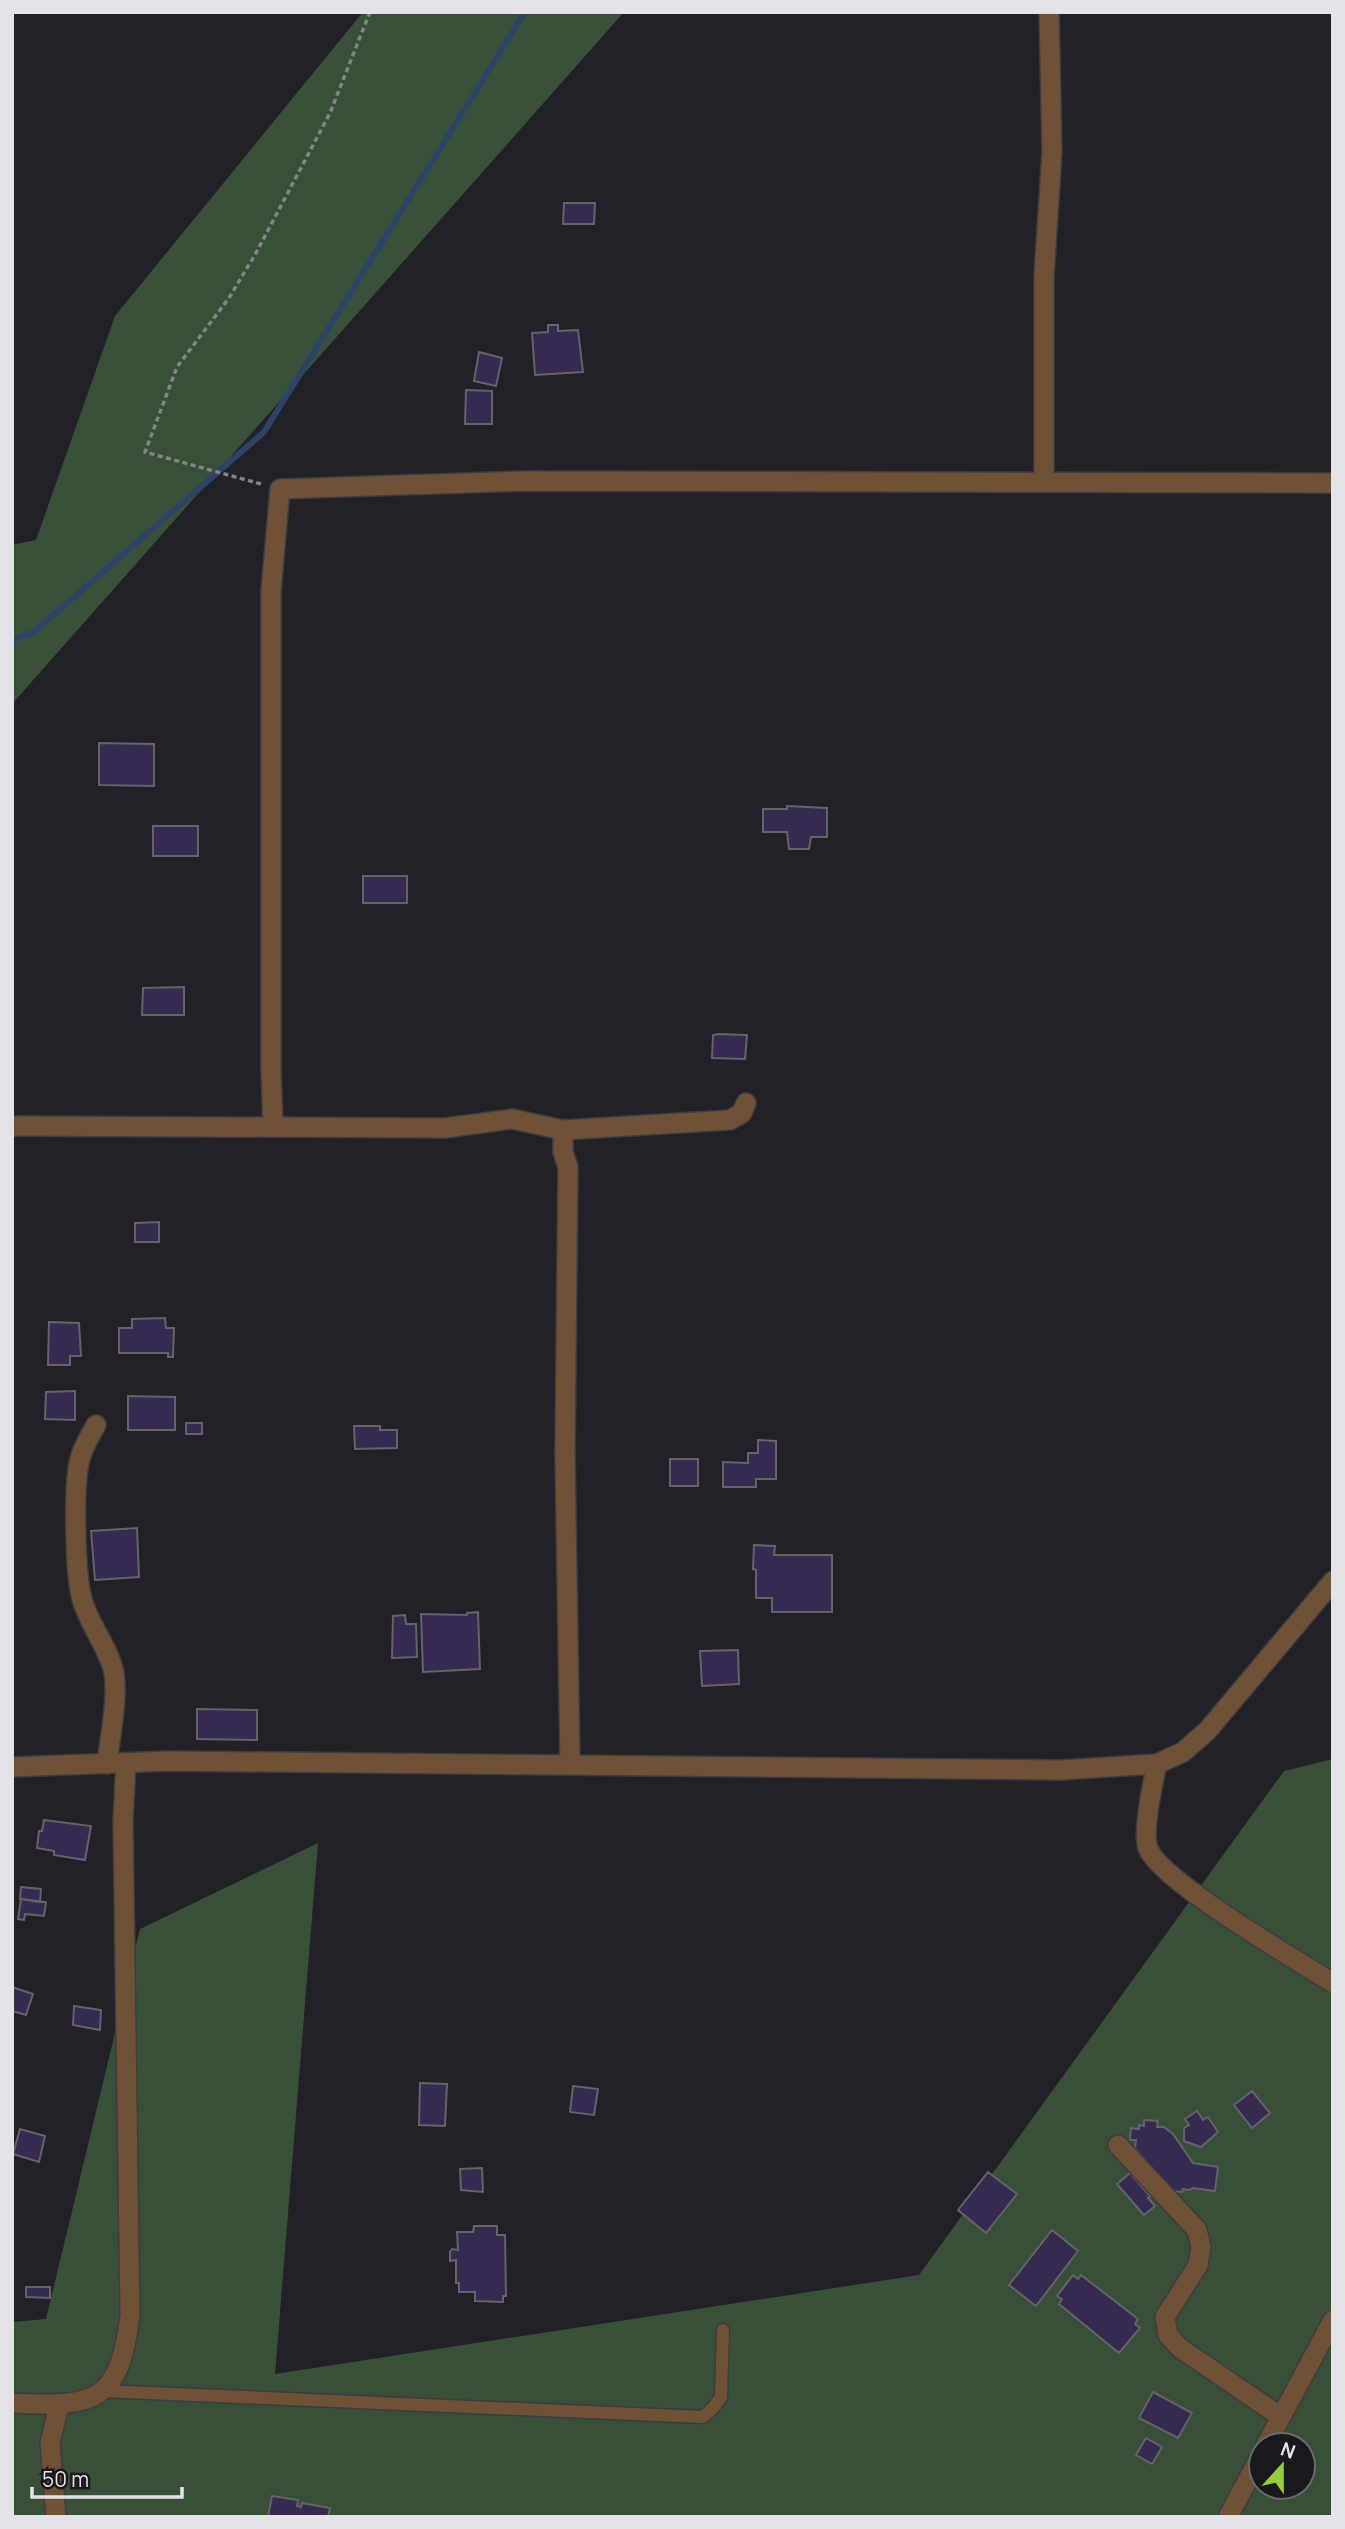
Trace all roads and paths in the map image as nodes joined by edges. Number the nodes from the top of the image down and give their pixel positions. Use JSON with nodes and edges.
{"nodes":[{"id":1,"x":370,"y":12,"type":"edge"},
{"id":2,"x":1049,"y":12,"type":"edge"},
{"id":3,"x":1044,"y":482,"type":"junction"},
{"id":4,"x":1333,"y":482,"type":"edge"},
{"id":5,"x":280,"y":489,"type":"junction"},
{"id":6,"x":746,"y":1103,"type":"dead end"},
{"id":7,"x":12,"y":1126,"type":"edge"},
{"id":8,"x":273,"y":1126,"type":"junction"},
{"id":9,"x":563,"y":1130,"type":"junction"},
{"id":10,"x":96,"y":1425,"type":"dead end"},
{"id":11,"x":1333,"y":1581,"type":"edge"},
{"id":12,"x":117,"y":1763,"type":"junction"},
{"id":13,"x":570,"y":1764,"type":"junction"},
{"id":14,"x":1157,"y":1764,"type":"junction"},
{"id":15,"x":12,"y":1767,"type":"edge"},
{"id":16,"x":1333,"y":1983,"type":"edge"},
{"id":17,"x":1118,"y":2145,"type":"dead end"},
{"id":18,"x":1333,"y":2320,"type":"edge"},
{"id":19,"x":723,"y":2330,"type":"dead end"},
{"id":20,"x":103,"y":2391,"type":"junction"},
{"id":21,"x":12,"y":2403,"type":"edge"},
{"id":22,"x":59,"y":2405,"type":"junction"},
{"id":23,"x":1281,"y":2417,"type":"junction"},
{"id":24,"x":1274,"y":2431,"type":"edge"},
{"id":25,"x":1247,"y":2481,"type":"edge"},
{"id":26,"x":56,"y":2517,"type":"edge"},
{"id":27,"x":1228,"y":2517,"type":"edge"}],
"edges":[{"from":1,"to":5,"type":"path"},
{"from":2,"to":3,"type":"street"},
{"from":3,"to":4,"type":"street"},
{"from":3,"to":5,"type":"street"},
{"from":5,"to":8,"type":"street"},
{"from":6,"to":9,"type":"street"},
{"from":7,"to":8,"type":"street"},
{"from":8,"to":9,"type":"street"},
{"from":9,"to":13,"type":"street"},
{"from":10,"to":12,"type":"street"},
{"from":11,"to":14,"type":"street"},
{"from":12,"to":13,"type":"street"},
{"from":12,"to":15,"type":"street"},
{"from":12,"to":20,"type":"street"},
{"from":13,"to":14,"type":"street"},
{"from":14,"to":16,"type":"street"},
{"from":17,"to":23,"type":"street"},
{"from":18,"to":23,"type":"street"},
{"from":19,"to":20,"type":"lane"},
{"from":20,"to":22,"type":"street"},
{"from":21,"to":22,"type":"street"},
{"from":22,"to":26,"type":"street"},
{"from":23,"to":24,"type":"street"},
{"from":25,"to":27,"type":"street"}]}
